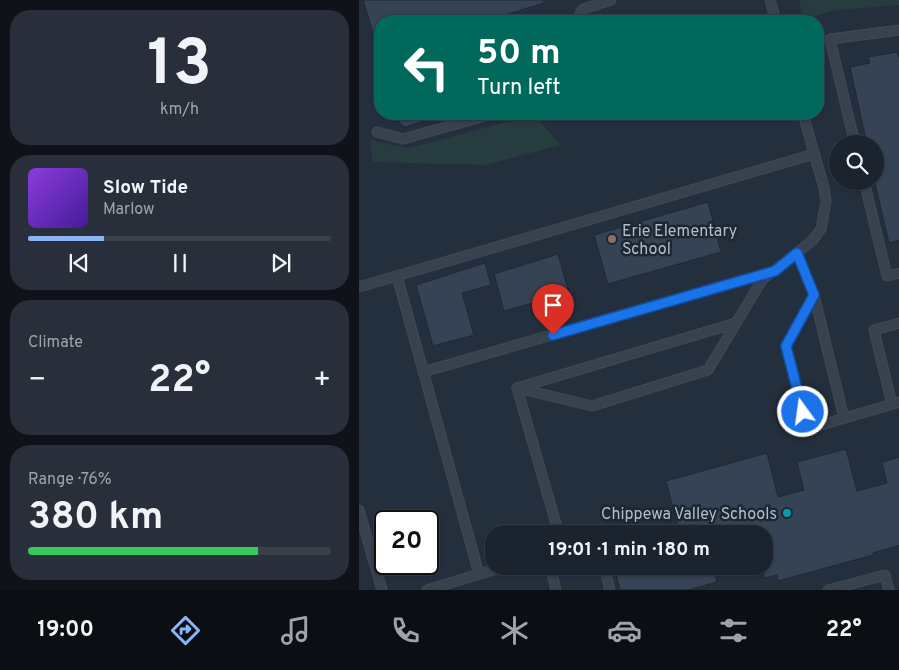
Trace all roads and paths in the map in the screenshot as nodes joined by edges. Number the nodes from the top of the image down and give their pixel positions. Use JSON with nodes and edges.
{"nodes":[{"id":1,"x":611,"y":0,"type":"edge"},
{"id":2,"x":770,"y":0,"type":"edge"},
{"id":3,"x":580,"y":15,"type":"edge"},
{"id":4,"x":774,"y":15,"type":"edge"},
{"id":5,"x":899,"y":30,"type":"edge"},
{"id":6,"x":471,"y":120,"type":"edge"},
{"id":7,"x":805,"y":120,"type":"edge"},
{"id":8,"x":377,"y":132,"type":"dead end"},
{"id":9,"x":853,"y":135,"type":"edge"},
{"id":10,"x":815,"y":154,"type":"junction"},
{"id":11,"x":866,"y":190,"type":"edge"},
{"id":12,"x":797,"y":253,"type":"junction"},
{"id":13,"x":775,"y":271,"type":"junction"},
{"id":14,"x":899,"y":273,"type":"edge"},
{"id":15,"x":397,"y":276,"type":"junction"},
{"id":16,"x":359,"y":287,"type":"edge"},
{"id":17,"x":814,"y":295,"type":"junction"},
{"id":18,"x":736,"y":323,"type":"junction"},
{"id":19,"x":899,"y":323,"type":"edge"},
{"id":20,"x":423,"y":372,"type":"junction"},
{"id":21,"x":517,"y":388,"type":"junction"},
{"id":22,"x":895,"y":403,"type":"edge"},
{"id":23,"x":844,"y":418,"type":"junction"},
{"id":24,"x":359,"y":510,"type":"edge"},
{"id":25,"x":556,"y":525,"type":"edge"},
{"id":26,"x":485,"y":572,"type":"edge"},
{"id":27,"x":479,"y":574,"type":"junction"},
{"id":28,"x":553,"y":575,"type":"edge"},
{"id":29,"x":606,"y":575,"type":"edge"},
{"id":30,"x":381,"y":590,"type":"edge"},
{"id":31,"x":427,"y":590,"type":"edge"},
{"id":32,"x":557,"y":590,"type":"edge"},
{"id":33,"x":610,"y":590,"type":"edge"},
{"id":34,"x":828,"y":590,"type":"edge"},
{"id":35,"x":889,"y":590,"type":"edge"}],
"edges":[{"from":1,"to":3,"type":"lane"},
{"from":2,"to":4,"type":"lane"},
{"from":5,"to":9,"type":"lane"},
{"from":6,"to":8,"type":"lane"},
{"from":7,"to":10,"type":"lane"},
{"from":10,"to":12,"type":"lane"},
{"from":10,"to":15,"type":"lane"},
{"from":11,"to":14,"type":"lane"},
{"from":12,"to":13,"type":"lane"},
{"from":12,"to":17,"type":"lane"},
{"from":13,"to":18,"type":"lane"},
{"from":13,"to":20,"type":"lane"},
{"from":15,"to":16,"type":"lane"},
{"from":15,"to":20,"type":"lane"},
{"from":17,"to":23,"type":"lane"},
{"from":17,"to":23,"type":"lane"},
{"from":18,"to":21,"type":"lane"},
{"from":18,"to":21,"type":"lane"},
{"from":19,"to":22,"type":"lane"},
{"from":20,"to":27,"type":"lane"},
{"from":21,"to":25,"type":"lane"},
{"from":22,"to":23,"type":"lane"},
{"from":24,"to":30,"type":"lane"},
{"from":26,"to":27,"type":"lane"},
{"from":27,"to":31,"type":"lane"},
{"from":28,"to":32,"type":"lane"},
{"from":29,"to":33,"type":"lane"},
{"from":34,"to":35,"type":"lane"}]}
